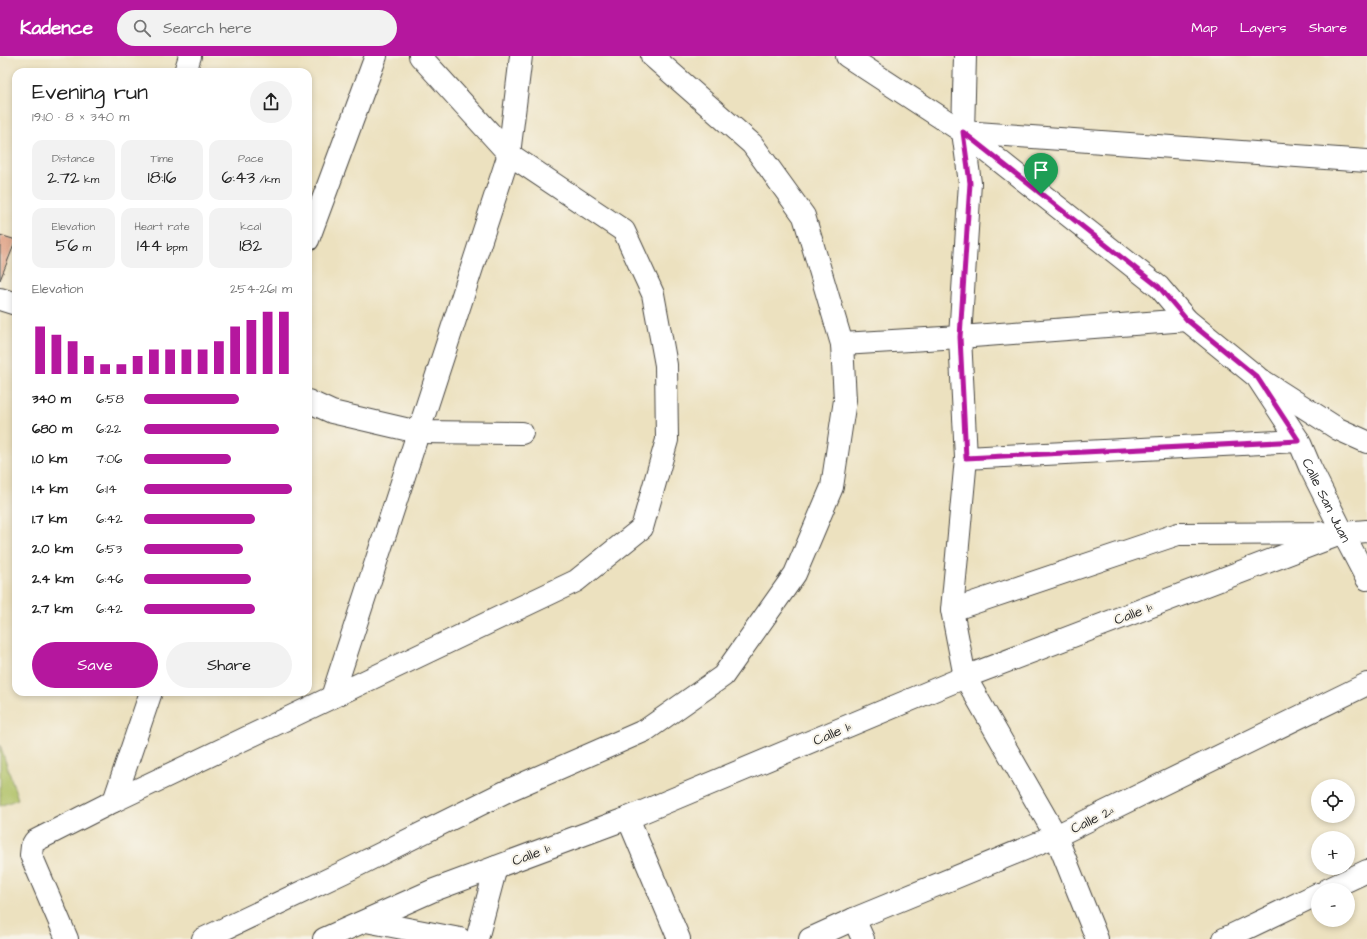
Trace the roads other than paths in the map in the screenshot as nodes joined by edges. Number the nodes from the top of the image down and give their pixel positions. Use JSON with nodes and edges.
{"nodes":[{"id":1,"x":190,"y":56,"type":"edge"},
{"id":2,"x":376,"y":56,"type":"edge"},
{"id":3,"x":420,"y":56,"type":"edge"},
{"id":4,"x":521,"y":56,"type":"edge"},
{"id":5,"x":652,"y":56,"type":"edge"},
{"id":6,"x":847,"y":56,"type":"edge"},
{"id":7,"x":965,"y":56,"type":"edge"},
{"id":8,"x":186,"y":68,"type":"edge"},
{"id":9,"x":963,"y":132,"type":"junction"},
{"id":10,"x":509,"y":154,"type":"junction"},
{"id":11,"x":1367,"y":161,"type":"edge"},
{"id":12,"x":312,"y":229,"type":"edge"},
{"id":13,"x":0,"y":299,"type":"edge"},
{"id":14,"x":12,"y":303,"type":"edge"},
{"id":15,"x":1187,"y":320,"type":"junction"},
{"id":16,"x":960,"y":337,"type":"junction"},
{"id":17,"x":842,"y":344,"type":"junction"},
{"id":18,"x":1257,"y":377,"type":"junction"},
{"id":19,"x":312,"y":403,"type":"edge"},
{"id":20,"x":418,"y":432,"type":"junction"},
{"id":21,"x":522,"y":433,"type":"dead end"},
{"id":22,"x":1299,"y":441,"type":"junction"},
{"id":23,"x":1367,"y":442,"type":"edge"},
{"id":24,"x":966,"y":458,"type":"junction"},
{"id":25,"x":1367,"y":531,"type":"edge"},
{"id":26,"x":1342,"y":533,"type":"junction"},
{"id":27,"x":1367,"y":579,"type":"edge"},
{"id":28,"x":952,"y":610,"type":"junction"},
{"id":29,"x":965,"y":677,"type":"junction"},
{"id":30,"x":1367,"y":684,"type":"edge"},
{"id":31,"x":150,"y":696,"type":"edge"},
{"id":32,"x":332,"y":698,"type":"junction"},
{"id":33,"x":114,"y":801,"type":"junction"},
{"id":34,"x":628,"y":818,"type":"junction"},
{"id":35,"x":1056,"y":836,"type":"junction"},
{"id":36,"x":496,"y":867,"type":"junction"},
{"id":37,"x":1367,"y":871,"type":"edge"},
{"id":38,"x":1342,"y":883,"type":"edge"},
{"id":39,"x":1311,"y":897,"type":"edge"},
{"id":40,"x":854,"y":918,"type":"junction"},
{"id":41,"x":366,"y":920,"type":"junction"},
{"id":42,"x":67,"y":939,"type":"edge"},
{"id":43,"x":203,"y":939,"type":"edge"},
{"id":44,"x":324,"y":939,"type":"edge"},
{"id":45,"x":460,"y":939,"type":"edge"},
{"id":46,"x":477,"y":939,"type":"edge"},
{"id":47,"x":679,"y":939,"type":"edge"},
{"id":48,"x":810,"y":939,"type":"edge"},
{"id":49,"x":863,"y":939,"type":"edge"},
{"id":50,"x":1097,"y":939,"type":"edge"},
{"id":51,"x":1224,"y":939,"type":"edge"}],
"edges":[{"from":1,"to":8,"type":"street"},
{"from":2,"to":12,"type":"street"},
{"from":3,"to":10,"type":"street"},
{"from":4,"to":10,"type":"street"},
{"from":5,"to":17,"type":"street"},
{"from":6,"to":9,"type":"street","name":"Calle San Juan"},
{"from":7,"to":9,"type":"street"},
{"from":9,"to":11,"type":"street"},
{"from":9,"to":15,"type":"street","name":"Calle San Juan"},
{"from":9,"to":16,"type":"street"},
{"from":10,"to":20,"type":"street"},
{"from":10,"to":32,"type":"street"},
{"from":13,"to":14,"type":"street"},
{"from":15,"to":16,"type":"street"},
{"from":15,"to":18,"type":"street","name":"Calle San Juan"},
{"from":16,"to":17,"type":"street"},
{"from":16,"to":24,"type":"street"},
{"from":17,"to":43,"type":"street"},
{"from":18,"to":22,"type":"street","name":"Calle San Juan"},
{"from":18,"to":23,"type":"street"},
{"from":19,"to":20,"type":"street"},
{"from":20,"to":21,"type":"street"},
{"from":20,"to":32,"type":"street"},
{"from":22,"to":24,"type":"street"},
{"from":22,"to":26,"type":"street","name":"Calle San Juan"},
{"from":24,"to":28,"type":"street"},
{"from":25,"to":26,"type":"street"},
{"from":26,"to":27,"type":"street","name":"Calle San Juan"},
{"from":26,"to":28,"type":"street"},
{"from":26,"to":29,"type":"street","name":"Calle 1ª"},
{"from":28,"to":29,"type":"street"},
{"from":29,"to":34,"type":"street","name":"Calle 1ª"},
{"from":29,"to":35,"type":"street"},
{"from":30,"to":35,"type":"street","name":"Calle 2ª"},
{"from":31,"to":33,"type":"street"},
{"from":32,"to":33,"type":"street"},
{"from":33,"to":42,"type":"street"},
{"from":34,"to":36,"type":"street","name":"Calle 1ª"},
{"from":34,"to":47,"type":"street"},
{"from":35,"to":40,"type":"street","name":"Calle 2ª"},
{"from":35,"to":50,"type":"street"},
{"from":36,"to":41,"type":"street","name":"Calle 1ª"},
{"from":36,"to":46,"type":"street"},
{"from":37,"to":38,"type":"street"},
{"from":39,"to":51,"type":"street"},
{"from":40,"to":48,"type":"street","name":"Calle 2ª"},
{"from":40,"to":49,"type":"street"},
{"from":41,"to":44,"type":"street","name":"Calle 1ª"},
{"from":41,"to":45,"type":"street"}]}
